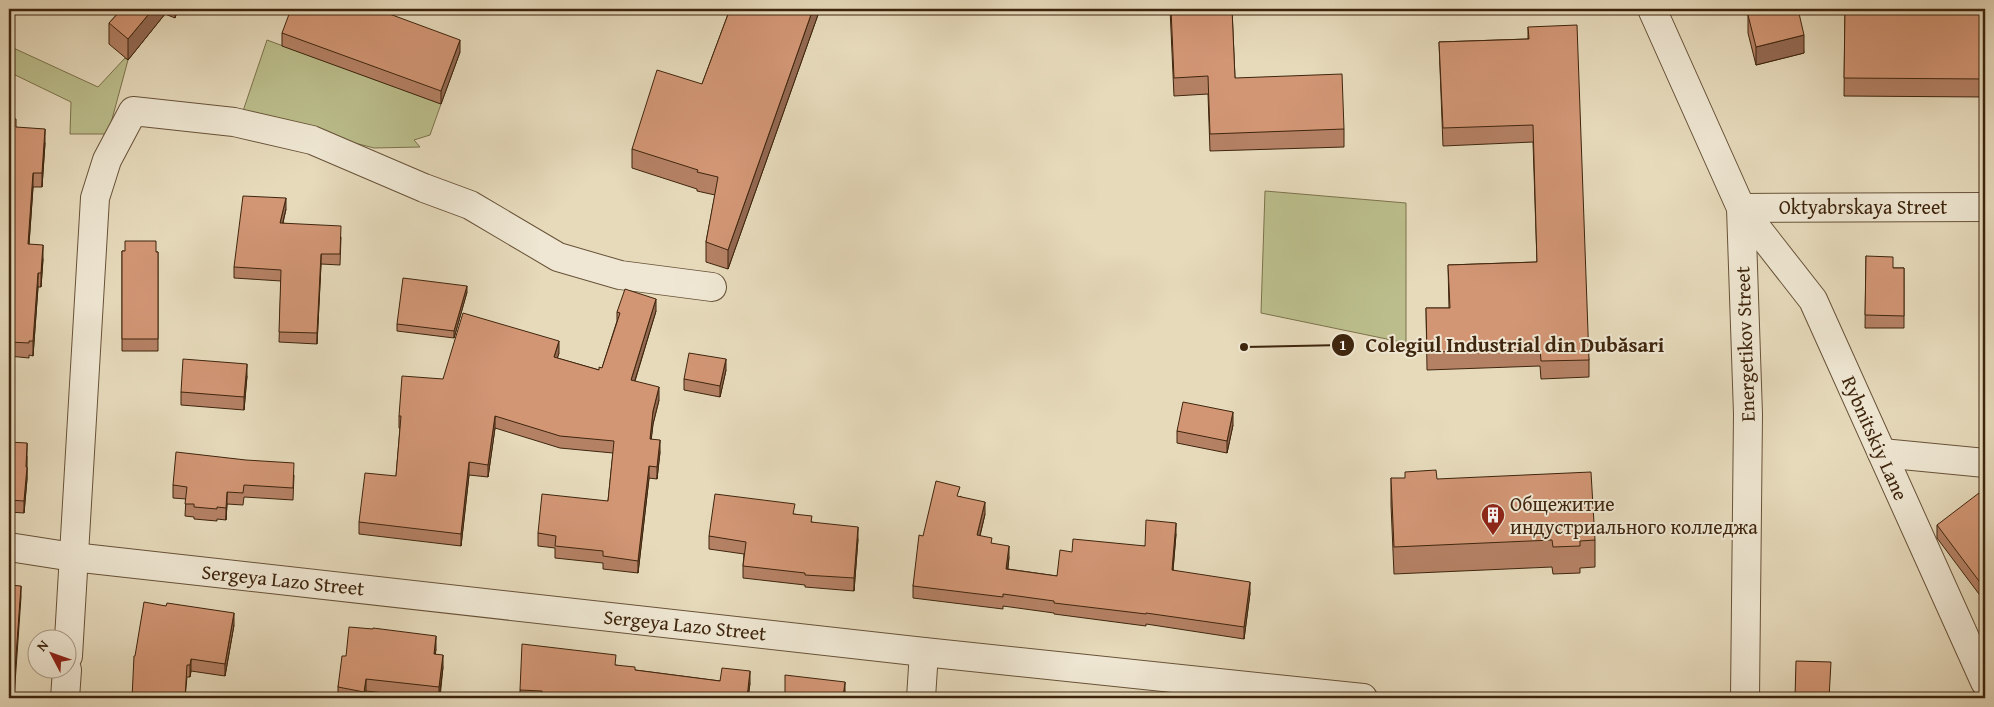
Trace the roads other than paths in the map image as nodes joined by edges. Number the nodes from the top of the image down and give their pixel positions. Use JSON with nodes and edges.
{"nodes":[{"id":1,"x":1652,"y":9,"type":"edge"},
{"id":2,"x":1985,"y":207,"type":"edge"},
{"id":3,"x":1741,"y":208,"type":"junction"},
{"id":4,"x":712,"y":287,"type":"dead end"},
{"id":5,"x":1882,"y":453,"type":"junction"},
{"id":6,"x":1985,"y":463,"type":"edge"},
{"id":7,"x":9,"y":547,"type":"edge"},
{"id":8,"x":73,"y":557,"type":"junction"},
{"id":9,"x":69,"y":630,"type":"edge"},
{"id":10,"x":924,"y":652,"type":"junction"},
{"id":11,"x":66,"y":680,"type":"edge"},
{"id":12,"x":1985,"y":682,"type":"edge"},
{"id":13,"x":65,"y":698,"type":"edge"},
{"id":14,"x":921,"y":698,"type":"edge"},
{"id":15,"x":1363,"y":698,"type":"edge"},
{"id":16,"x":1745,"y":698,"type":"edge"}],
"edges":[{"from":1,"to":3,"type":"street","name":"Energetikov Street"},
{"from":2,"to":3,"type":"street","name":"Oktyabrskaya Street"},
{"from":3,"to":5,"type":"street","name":"Rybnitskiy Lane"},
{"from":3,"to":16,"type":"street","name":"Energetikov Street"},
{"from":4,"to":8,"type":"street"},
{"from":5,"to":6,"type":"street"},
{"from":5,"to":12,"type":"street","name":"Rybnitskiy Lane"},
{"from":7,"to":8,"type":"street","name":"Sergeya Lazo Street"},
{"from":8,"to":9,"type":"street"},
{"from":8,"to":10,"type":"street","name":"Sergeya Lazo Street"},
{"from":10,"to":14,"type":"street"},
{"from":10,"to":15,"type":"street","name":"Sergeya Lazo Street"},
{"from":11,"to":13,"type":"street"}]}
